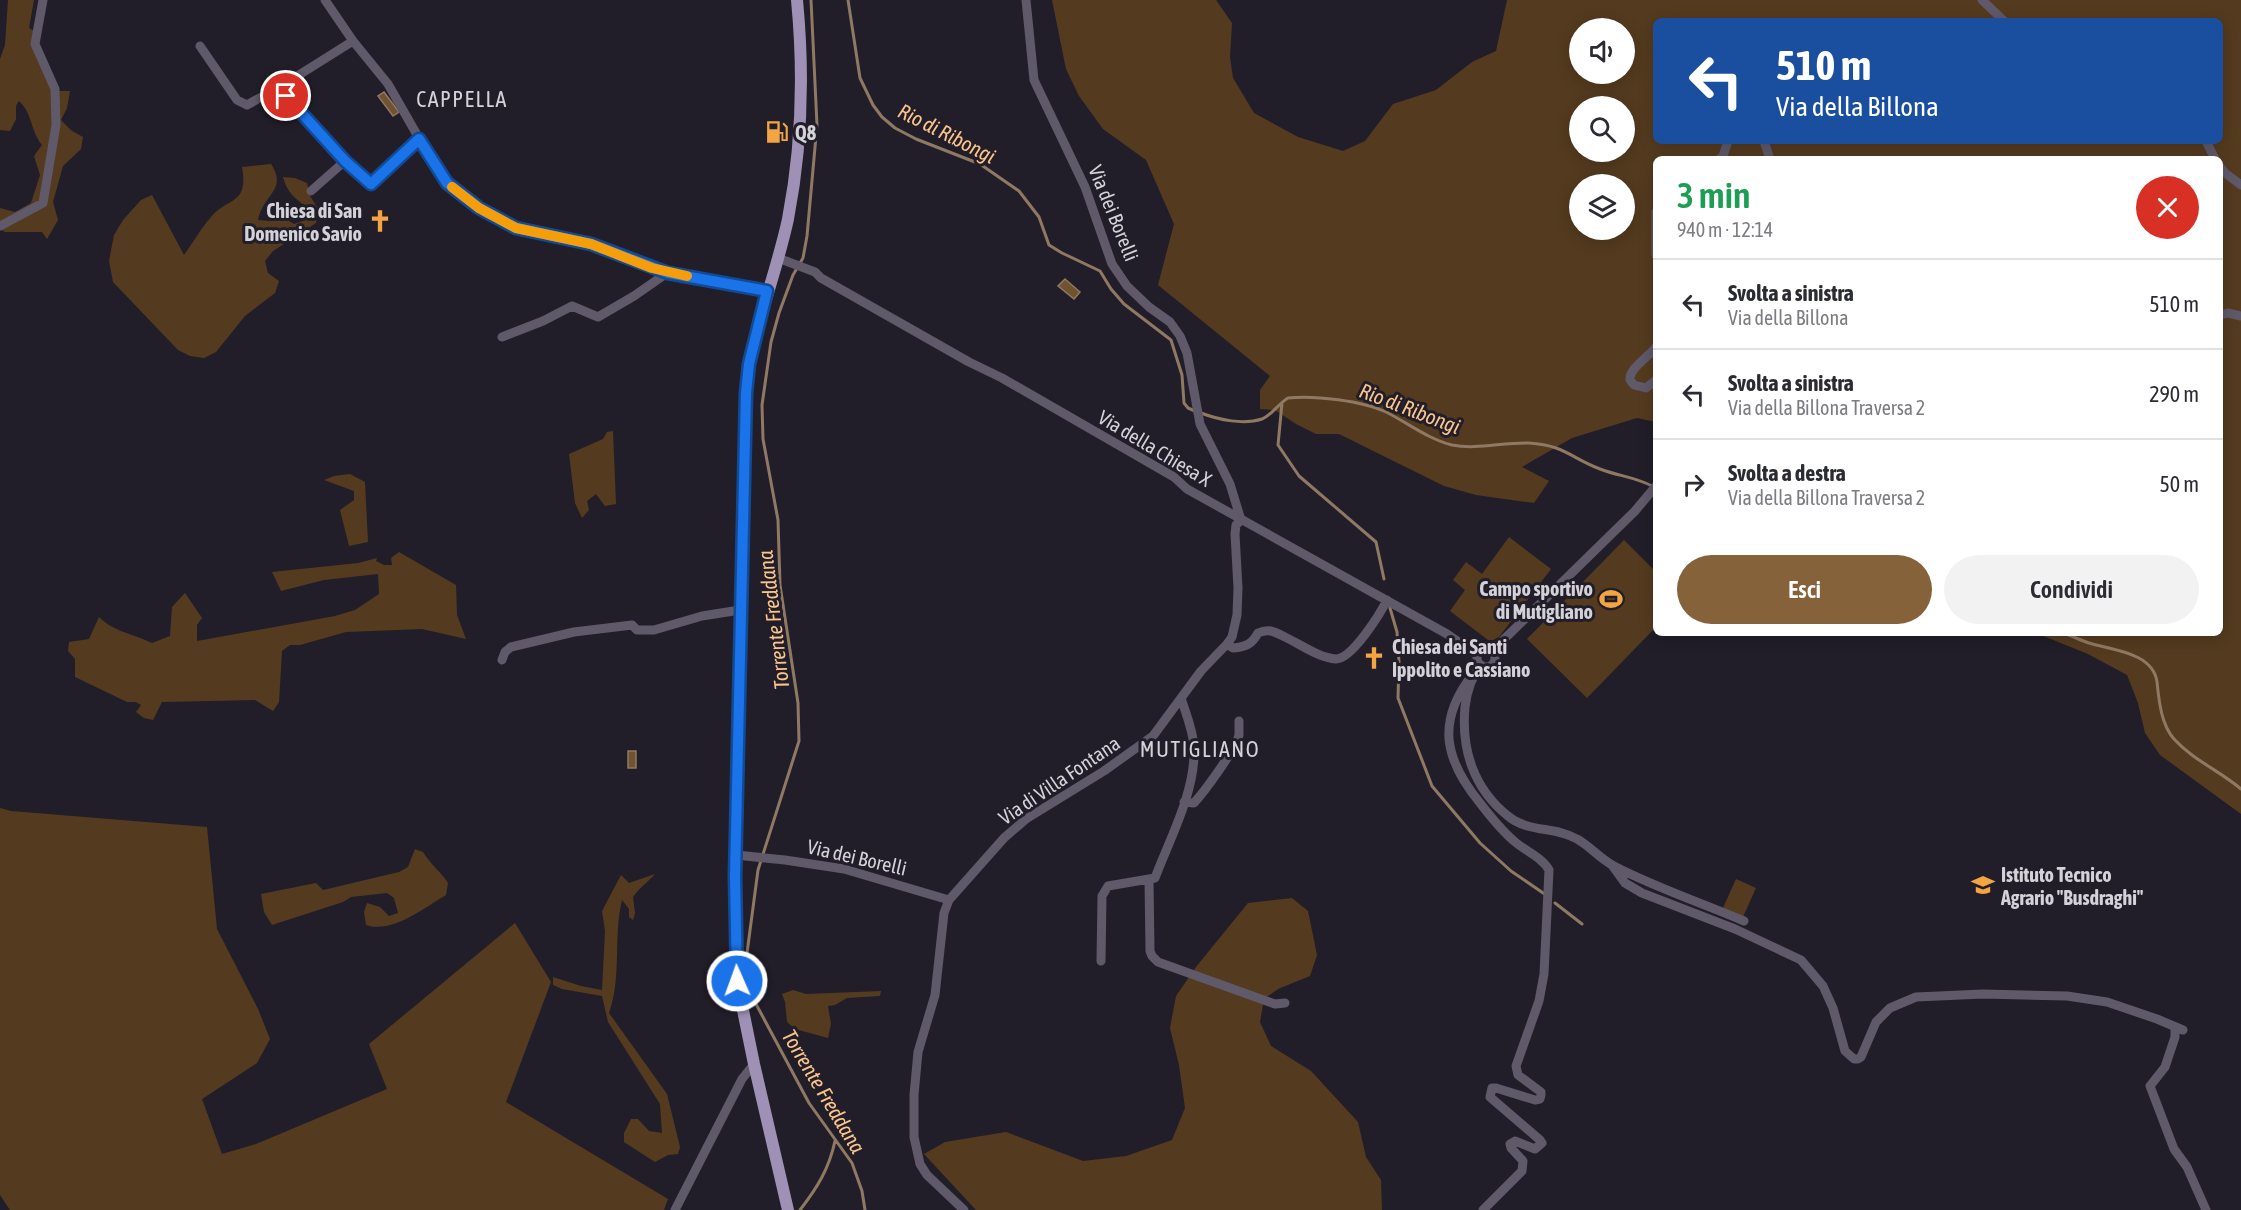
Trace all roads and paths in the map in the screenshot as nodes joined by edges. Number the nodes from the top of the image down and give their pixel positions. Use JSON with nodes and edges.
{"nodes":[{"id":1,"x":43,"y":0,"type":"edge"},
{"id":2,"x":326,"y":0,"type":"edge"},
{"id":3,"x":797,"y":0,"type":"edge"},
{"id":4,"x":1026,"y":0,"type":"edge"},
{"id":5,"x":1982,"y":0,"type":"edge"},
{"id":6,"x":2001,"y":18,"type":"edge"},
{"id":7,"x":353,"y":41,"type":"junction"},
{"id":8,"x":200,"y":46,"type":"dead end"},
{"id":9,"x":284,"y":85,"type":"junction"},
{"id":10,"x":419,"y":139,"type":"junction"},
{"id":11,"x":345,"y":161,"type":"junction"},
{"id":12,"x":2223,"y":170,"type":"edge"},
{"id":13,"x":2241,"y":185,"type":"edge"},
{"id":14,"x":311,"y":191,"type":"dead end"},
{"id":15,"x":0,"y":226,"type":"edge"},
{"id":16,"x":783,"y":259,"type":"junction"},
{"id":17,"x":668,"y":273,"type":"junction"},
{"id":18,"x":767,"y":291,"type":"junction"},
{"id":19,"x":2223,"y":314,"type":"edge"},
{"id":20,"x":2241,"y":316,"type":"edge"},
{"id":21,"x":502,"y":337,"type":"dead end"},
{"id":22,"x":1653,"y":351,"type":"edge"},
{"id":23,"x":1653,"y":382,"type":"edge"},
{"id":24,"x":1653,"y":490,"type":"edge"},
{"id":25,"x":1242,"y":520,"type":"junction"},
{"id":26,"x":1387,"y":600,"type":"junction"},
{"id":27,"x":740,"y":610,"type":"junction"},
{"id":28,"x":1227,"y":644,"type":"junction"},
{"id":29,"x":1492,"y":651,"type":"junction"},
{"id":30,"x":1477,"y":655,"type":"junction"},
{"id":31,"x":502,"y":660,"type":"dead end"},
{"id":32,"x":1481,"y":665,"type":"junction"},
{"id":33,"x":1473,"y":674,"type":"junction"},
{"id":34,"x":1181,"y":698,"type":"junction"},
{"id":35,"x":1239,"y":721,"type":"dead end"},
{"id":36,"x":1184,"y":802,"type":"junction"},
{"id":37,"x":736,"y":855,"type":"junction"},
{"id":38,"x":1612,"y":865,"type":"junction"},
{"id":39,"x":1149,"y":879,"type":"junction"},
{"id":40,"x":949,"y":900,"type":"junction"},
{"id":41,"x":1744,"y":921,"type":"dead end"},
{"id":42,"x":1101,"y":960,"type":"dead end"},
{"id":43,"x":1285,"y":1003,"type":"dead end"},
{"id":44,"x":754,"y":1064,"type":"junction"},
{"id":45,"x":675,"y":1210,"type":"edge"},
{"id":46,"x":788,"y":1210,"type":"edge"},
{"id":47,"x":964,"y":1210,"type":"edge"},
{"id":48,"x":1483,"y":1210,"type":"edge"},
{"id":49,"x":2206,"y":1210,"type":"edge"}],
"edges":[{"from":1,"to":15,"type":"street"},
{"from":2,"to":7,"type":"street"},
{"from":3,"to":16,"type":"main road"},
{"from":4,"to":25,"type":"street","name":"Via dei Borelli"},
{"from":5,"to":6,"type":"street"},
{"from":7,"to":9,"type":"street"},
{"from":7,"to":10,"type":"street"},
{"from":8,"to":9,"type":"street"},
{"from":9,"to":11,"type":"street"},
{"from":10,"to":11,"type":"street"},
{"from":10,"to":17,"type":"street"},
{"from":11,"to":14,"type":"street"},
{"from":12,"to":13,"type":"street"},
{"from":16,"to":18,"type":"main road"},
{"from":16,"to":25,"type":"street","name":"Via della Chiesa X"},
{"from":17,"to":18,"type":"street"},
{"from":17,"to":21,"type":"street"},
{"from":18,"to":27,"type":"main road"},
{"from":19,"to":20,"type":"street"},
{"from":22,"to":23,"type":"street"},
{"from":24,"to":29,"type":"street"},
{"from":25,"to":26,"type":"street","name":"Via della Chiesa X"},
{"from":25,"to":28,"type":"street","name":"Via di Villa Fontana"},
{"from":26,"to":28,"type":"street"},
{"from":26,"to":30,"type":"street","name":"Via della Chiesa X"},
{"from":27,"to":31,"type":"street"},
{"from":27,"to":37,"type":"main road"},
{"from":28,"to":34,"type":"street","name":"Via di Villa Fontana"},
{"from":29,"to":30,"type":"street"},
{"from":29,"to":32,"type":"street"},
{"from":30,"to":32,"type":"street"},
{"from":32,"to":33,"type":"street"},
{"from":33,"to":38,"type":"street"},
{"from":33,"to":48,"type":"street"},
{"from":34,"to":36,"type":"street"},
{"from":34,"to":40,"type":"street","name":"Via di Villa Fontana"},
{"from":35,"to":36,"type":"street"},
{"from":36,"to":39,"type":"street"},
{"from":37,"to":40,"type":"street","name":"Via dei Borelli"},
{"from":37,"to":44,"type":"main road"},
{"from":38,"to":41,"type":"street"},
{"from":38,"to":49,"type":"street"},
{"from":39,"to":42,"type":"street"},
{"from":39,"to":43,"type":"street"},
{"from":40,"to":47,"type":"street","name":"Via di Villa Fontana"},
{"from":44,"to":45,"type":"street"},
{"from":44,"to":46,"type":"main road"}]}
